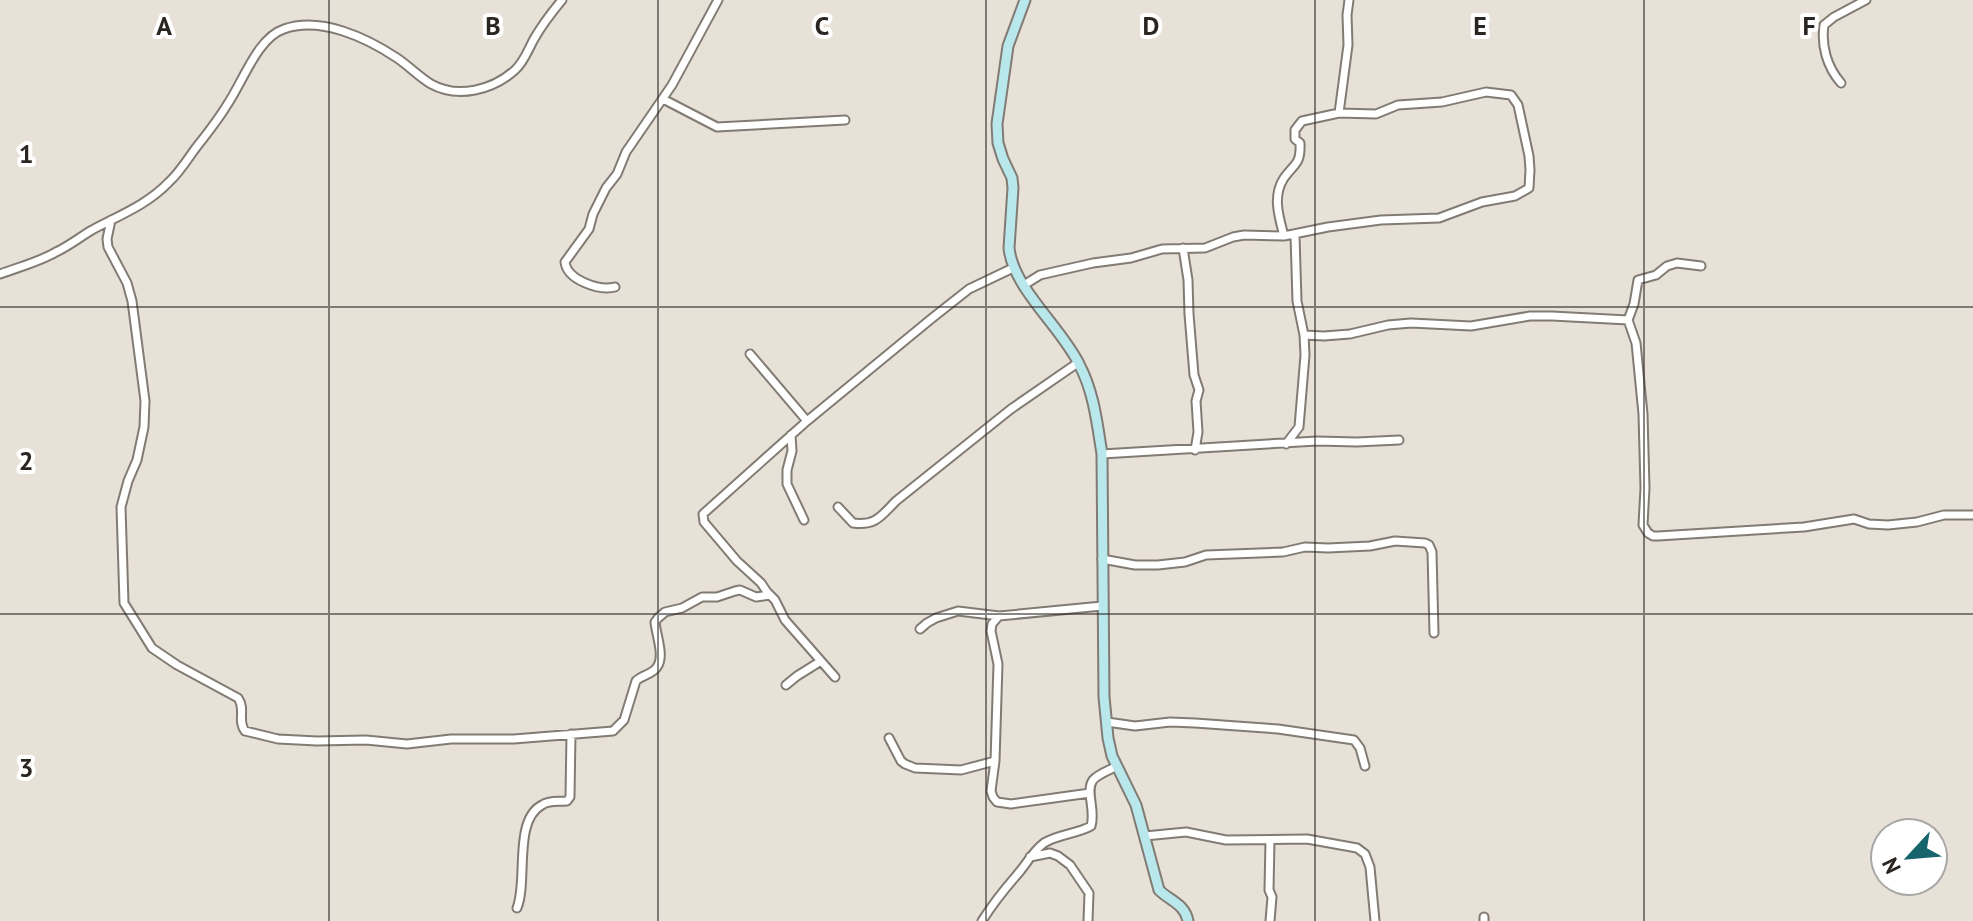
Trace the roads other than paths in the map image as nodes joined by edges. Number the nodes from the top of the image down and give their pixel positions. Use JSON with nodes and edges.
{"nodes":[{"id":1,"x":562,"y":0,"type":"edge"},
{"id":2,"x":718,"y":0,"type":"edge"},
{"id":3,"x":1025,"y":0,"type":"edge"},
{"id":4,"x":1349,"y":0,"type":"edge"},
{"id":5,"x":1866,"y":0,"type":"edge"},
{"id":6,"x":1841,"y":83,"type":"dead end"},
{"id":7,"x":663,"y":99,"type":"junction"},
{"id":8,"x":1339,"y":113,"type":"junction"},
{"id":9,"x":845,"y":120,"type":"dead end"},
{"id":10,"x":111,"y":220,"type":"junction"},
{"id":11,"x":1295,"y":235,"type":"junction"},
{"id":12,"x":1284,"y":236,"type":"junction"},
{"id":13,"x":1183,"y":248,"type":"junction"},
{"id":14,"x":1701,"y":266,"type":"dead end"},
{"id":15,"x":1013,"y":268,"type":"junction"},
{"id":16,"x":0,"y":274,"type":"edge"},
{"id":17,"x":1024,"y":285,"type":"junction"},
{"id":18,"x":615,"y":287,"type":"dead end"},
{"id":19,"x":1628,"y":320,"type":"junction"},
{"id":20,"x":1304,"y":335,"type":"junction"},
{"id":21,"x":750,"y":354,"type":"dead end"},
{"id":22,"x":1079,"y":362,"type":"junction"},
{"id":23,"x":807,"y":421,"type":"junction"},
{"id":24,"x":791,"y":435,"type":"junction"},
{"id":25,"x":1399,"y":440,"type":"dead end"},
{"id":26,"x":1286,"y":444,"type":"junction"},
{"id":27,"x":1195,"y":450,"type":"junction"},
{"id":28,"x":1102,"y":454,"type":"junction"},
{"id":29,"x":838,"y":507,"type":"dead end"},
{"id":30,"x":1973,"y":515,"type":"edge"},
{"id":31,"x":804,"y":520,"type":"dead end"},
{"id":32,"x":1102,"y":559,"type":"junction"},
{"id":33,"x":770,"y":595,"type":"junction"},
{"id":34,"x":1102,"y":606,"type":"junction"},
{"id":35,"x":999,"y":616,"type":"junction"},
{"id":36,"x":920,"y":629,"type":"dead end"},
{"id":37,"x":1434,"y":633,"type":"dead end"},
{"id":38,"x":821,"y":661,"type":"junction"},
{"id":39,"x":835,"y":677,"type":"dead end"},
{"id":40,"x":786,"y":685,"type":"dead end"},
{"id":41,"x":1107,"y":722,"type":"junction"},
{"id":42,"x":571,"y":734,"type":"junction"},
{"id":43,"x":889,"y":738,"type":"dead end"},
{"id":44,"x":995,"y":761,"type":"junction"},
{"id":45,"x":1117,"y":766,"type":"junction"},
{"id":46,"x":1365,"y":766,"type":"dead end"},
{"id":47,"x":1090,"y":793,"type":"junction"},
{"id":48,"x":1145,"y":836,"type":"junction"},
{"id":49,"x":1270,"y":840,"type":"junction"},
{"id":50,"x":1030,"y":857,"type":"junction"},
{"id":51,"x":517,"y":908,"type":"dead end"},
{"id":52,"x":982,"y":921,"type":"edge"},
{"id":53,"x":1088,"y":921,"type":"edge"},
{"id":54,"x":1188,"y":921,"type":"edge"},
{"id":55,"x":1270,"y":921,"type":"edge"},
{"id":56,"x":1375,"y":921,"type":"edge"}],
"edges":[{"from":1,"to":10,"type":"street"},
{"from":2,"to":7,"type":"street"},
{"from":3,"to":15,"type":"street"},
{"from":4,"to":8,"type":"street"},
{"from":5,"to":6,"type":"street"},
{"from":7,"to":9,"type":"street"},
{"from":7,"to":18,"type":"street"},
{"from":8,"to":11,"type":"street"},
{"from":8,"to":12,"type":"street"},
{"from":10,"to":16,"type":"street"},
{"from":10,"to":42,"type":"street"},
{"from":11,"to":12,"type":"street"},
{"from":11,"to":20,"type":"street"},
{"from":12,"to":13,"type":"street"},
{"from":13,"to":17,"type":"street"},
{"from":13,"to":27,"type":"street"},
{"from":14,"to":19,"type":"street"},
{"from":15,"to":17,"type":"street"},
{"from":15,"to":23,"type":"street"},
{"from":17,"to":22,"type":"street"},
{"from":19,"to":20,"type":"street"},
{"from":19,"to":30,"type":"street"},
{"from":20,"to":26,"type":"street"},
{"from":21,"to":23,"type":"street"},
{"from":22,"to":28,"type":"street"},
{"from":22,"to":29,"type":"street"},
{"from":23,"to":24,"type":"street"},
{"from":24,"to":31,"type":"street"},
{"from":24,"to":33,"type":"street"},
{"from":25,"to":26,"type":"street"},
{"from":26,"to":27,"type":"street"},
{"from":27,"to":28,"type":"street"},
{"from":28,"to":32,"type":"street"},
{"from":32,"to":34,"type":"street"},
{"from":32,"to":37,"type":"street"},
{"from":33,"to":38,"type":"street"},
{"from":33,"to":42,"type":"street"},
{"from":34,"to":35,"type":"street"},
{"from":34,"to":41,"type":"street"},
{"from":35,"to":36,"type":"street"},
{"from":35,"to":44,"type":"street"},
{"from":38,"to":39,"type":"street"},
{"from":38,"to":40,"type":"street"},
{"from":41,"to":45,"type":"street"},
{"from":41,"to":46,"type":"street"},
{"from":42,"to":51,"type":"street"},
{"from":43,"to":44,"type":"street"},
{"from":44,"to":47,"type":"street"},
{"from":45,"to":47,"type":"street"},
{"from":45,"to":48,"type":"street"},
{"from":47,"to":50,"type":"street"},
{"from":48,"to":49,"type":"street"},
{"from":48,"to":54,"type":"street"},
{"from":49,"to":55,"type":"street"},
{"from":49,"to":56,"type":"street"},
{"from":50,"to":52,"type":"street"},
{"from":50,"to":53,"type":"street"}]}
